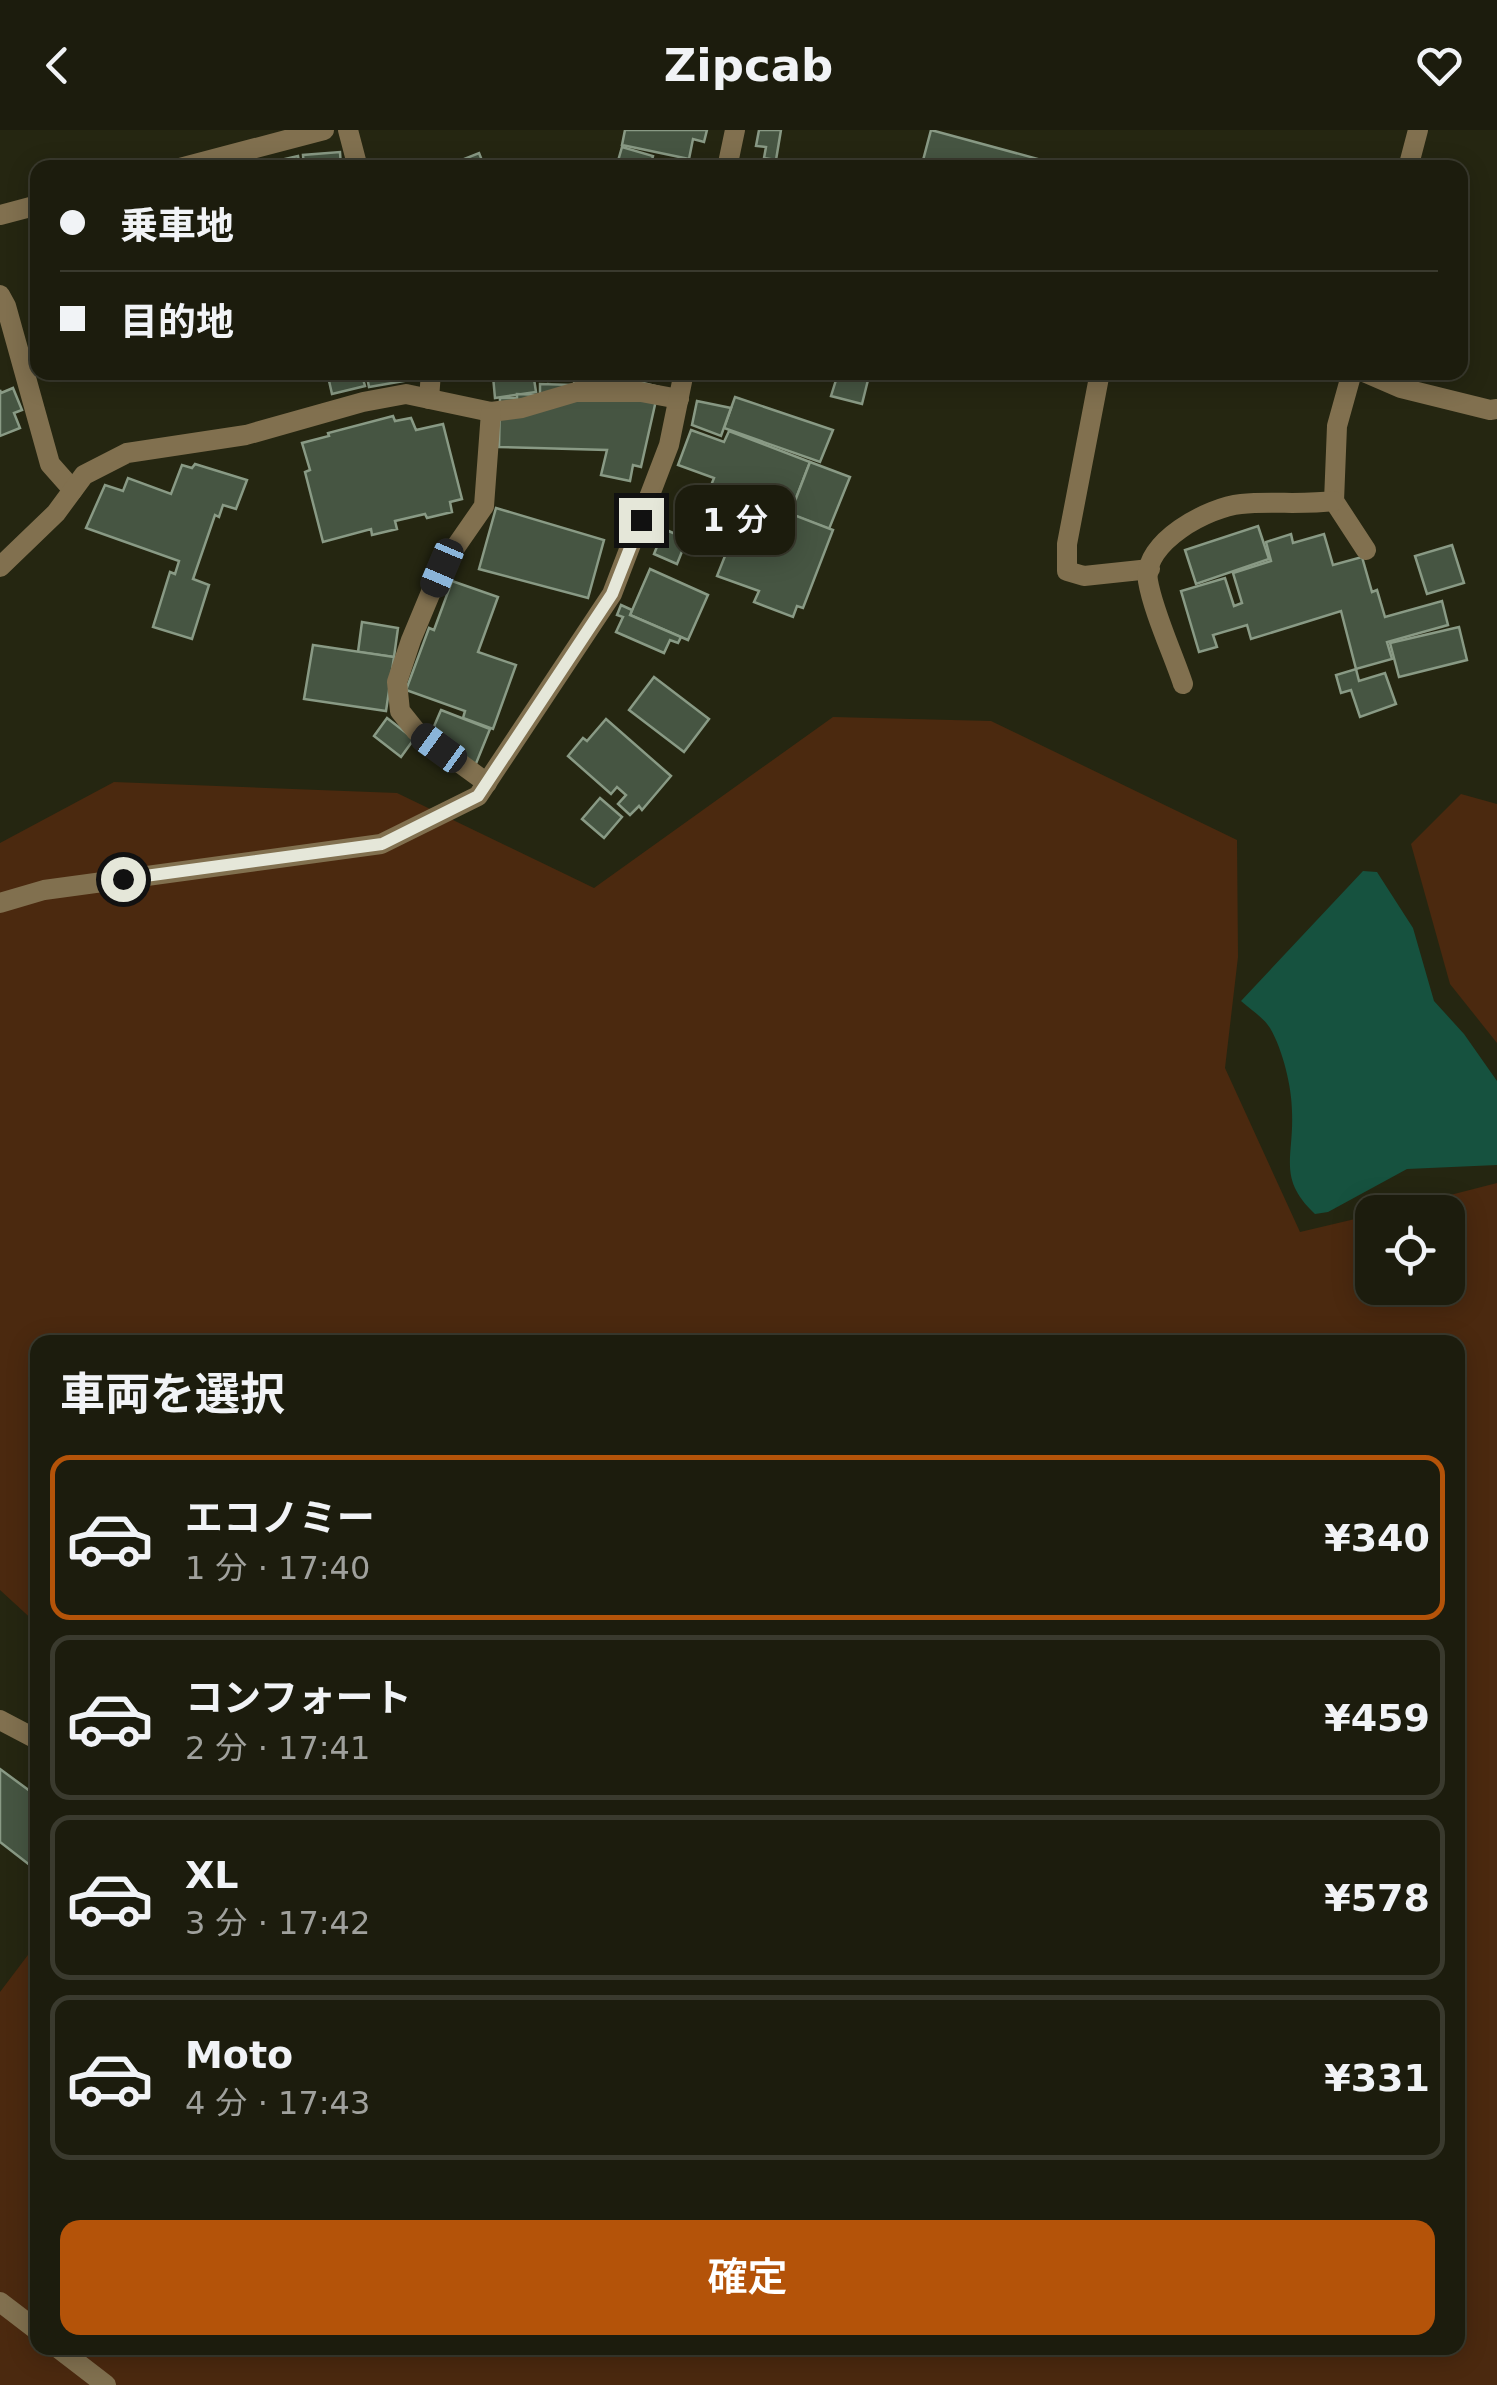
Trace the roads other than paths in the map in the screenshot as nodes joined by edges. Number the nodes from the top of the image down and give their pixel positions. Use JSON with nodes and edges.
{"nodes":[{"id":1,"x":324,"y":130,"type":"edge"},
{"id":2,"x":348,"y":130,"type":"edge"},
{"id":3,"x":735,"y":130,"type":"edge"},
{"id":4,"x":1418,"y":130,"type":"edge"},
{"id":5,"x":210,"y":160,"type":"edge"},
{"id":6,"x":356,"y":160,"type":"edge"},
{"id":7,"x":729,"y":160,"type":"edge"},
{"id":8,"x":1410,"y":160,"type":"edge"},
{"id":9,"x":30,"y":207,"type":"edge"},
{"id":10,"x":0,"y":215,"type":"edge"},
{"id":11,"x":0,"y":295,"type":"edge"},
{"id":12,"x":430,"y":380,"type":"edge"},
{"id":13,"x":683,"y":380,"type":"edge"},
{"id":14,"x":1098,"y":380,"type":"edge"},
{"id":15,"x":1350,"y":380,"type":"edge"},
{"id":16,"x":1382,"y":380,"type":"edge"},
{"id":17,"x":429,"y":399,"type":"junction"},
{"id":18,"x":679,"y":399,"type":"junction"},
{"id":19,"x":1497,"y":409,"type":"edge"},
{"id":20,"x":490,"y":412,"type":"junction"},
{"id":21,"x":73,"y":490,"type":"junction"},
{"id":22,"x":1334,"y":501,"type":"junction"},
{"id":23,"x":1366,"y":550,"type":"dead end"},
{"id":24,"x":0,"y":567,"type":"edge"},
{"id":25,"x":1150,"y":570,"type":"junction"},
{"id":26,"x":1184,"y":684,"type":"dead end"},
{"id":27,"x":487,"y":783,"type":"junction"},
{"id":28,"x":0,"y":904,"type":"edge"},
{"id":29,"x":0,"y":1720,"type":"edge"},
{"id":30,"x":30,"y":1736,"type":"edge"},
{"id":31,"x":0,"y":2302,"type":"edge"},
{"id":32,"x":30,"y":2325,"type":"edge"},
{"id":33,"x":67,"y":2355,"type":"edge"},
{"id":34,"x":106,"y":2385,"type":"edge"}],
"edges":[{"from":1,"to":5,"type":"street"},
{"from":2,"to":6,"type":"street"},
{"from":3,"to":7,"type":"street"},
{"from":4,"to":8,"type":"street"},
{"from":9,"to":10,"type":"street"},
{"from":11,"to":21,"type":"street"},
{"from":12,"to":17,"type":"street"},
{"from":13,"to":18,"type":"street"},
{"from":14,"to":25,"type":"street"},
{"from":15,"to":22,"type":"street"},
{"from":16,"to":19,"type":"street"},
{"from":17,"to":20,"type":"street"},
{"from":17,"to":21,"type":"street"},
{"from":18,"to":20,"type":"street"},
{"from":18,"to":27,"type":"street"},
{"from":20,"to":27,"type":"street"},
{"from":21,"to":24,"type":"street"},
{"from":22,"to":23,"type":"street"},
{"from":22,"to":25,"type":"street"},
{"from":25,"to":26,"type":"street"},
{"from":27,"to":28,"type":"street"},
{"from":29,"to":30,"type":"street"},
{"from":31,"to":32,"type":"street"},
{"from":33,"to":34,"type":"street"}]}
